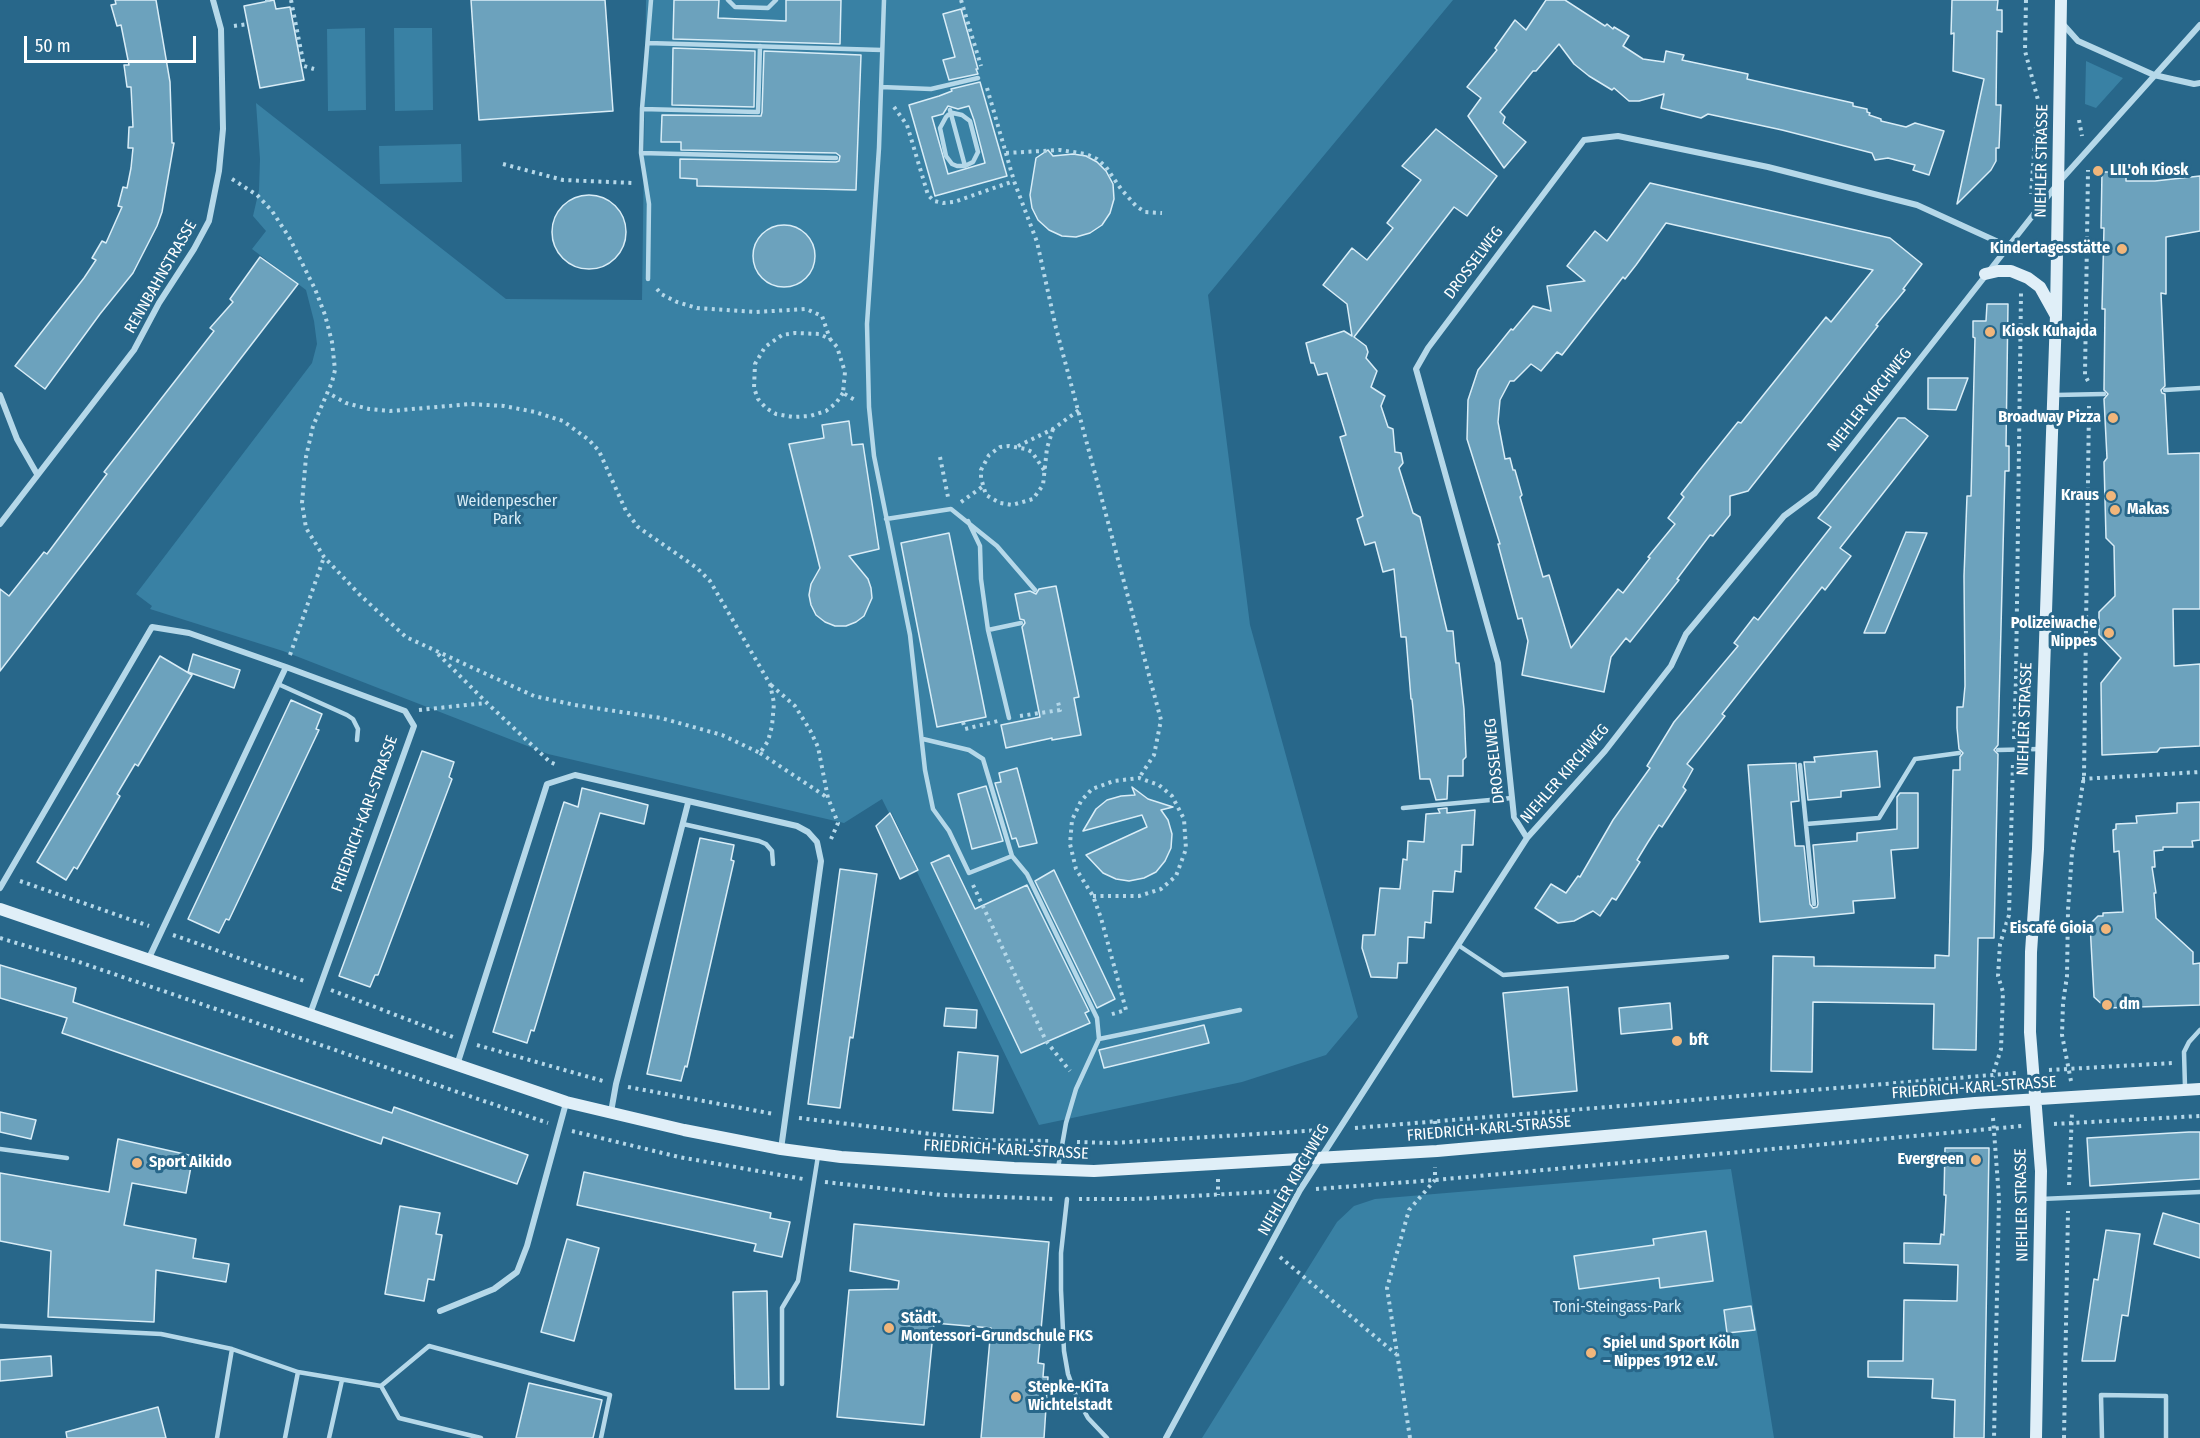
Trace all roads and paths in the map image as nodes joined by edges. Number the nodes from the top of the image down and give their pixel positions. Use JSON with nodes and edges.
{"nodes":[{"id":1,"x":214,"y":0,"type":"edge"},
{"id":2,"x":291,"y":0,"type":"edge"},
{"id":3,"x":651,"y":0,"type":"edge"},
{"id":4,"x":728,"y":0,"type":"edge"},
{"id":5,"x":777,"y":0,"type":"edge"},
{"id":6,"x":884,"y":0,"type":"edge"},
{"id":7,"x":961,"y":0,"type":"edge"},
{"id":8,"x":2026,"y":0,"type":"edge"},
{"id":9,"x":2061,"y":0,"type":"edge"},
{"id":10,"x":2061,"y":22,"type":"junction"},
{"id":11,"x":2200,"y":25,"type":"edge"},
{"id":12,"x":648,"y":43,"type":"junction"},
{"id":13,"x":760,"y":46,"type":"junction"},
{"id":14,"x":882,"y":50,"type":"junction"},
{"id":15,"x":314,"y":69,"type":"dead end"},
{"id":16,"x":2154,"y":75,"type":"junction"},
{"id":17,"x":981,"y":77,"type":"joint"},
{"id":18,"x":2200,"y":83,"type":"edge"},
{"id":19,"x":881,"y":87,"type":"junction"},
{"id":20,"x":987,"y":87,"type":"dead end"},
{"id":21,"x":642,"y":109,"type":"junction"},
{"id":22,"x":951,"y":112,"type":"junction"},
{"id":23,"x":2078,"y":112,"type":"dead end"},
{"id":24,"x":2086,"y":152,"type":"junction"},
{"id":25,"x":641,"y":153,"type":"junction"},
{"id":26,"x":1006,"y":153,"type":"junction"},
{"id":27,"x":836,"y":158,"type":"dead end"},
{"id":28,"x":503,"y":164,"type":"dead end"},
{"id":29,"x":965,"y":166,"type":"junction"},
{"id":30,"x":219,"y":171,"type":"junction"},
{"id":31,"x":2059,"y":182,"type":"junction"},
{"id":32,"x":646,"y":184,"type":"junction"},
{"id":33,"x":1162,"y":213,"type":"dead end"},
{"id":34,"x":2028,"y":220,"type":"junction"},
{"id":35,"x":2007,"y":246,"type":"junction"},
{"id":36,"x":2020,"y":273,"type":"junction"},
{"id":37,"x":1985,"y":274,"type":"junction"},
{"id":38,"x":648,"y":279,"type":"joint"},
{"id":39,"x":2056,"y":315,"type":"junction"},
{"id":40,"x":830,"y":339,"type":"junction"},
{"id":41,"x":2200,"y":388,"type":"edge"},
{"id":42,"x":2165,"y":390,"type":"dead end"},
{"id":43,"x":328,"y":393,"type":"junction"},
{"id":44,"x":843,"y":393,"type":"junction"},
{"id":45,"x":0,"y":394,"type":"edge"},
{"id":46,"x":2090,"y":394,"type":"junction"},
{"id":47,"x":2104,"y":394,"type":"dead end"},
{"id":48,"x":2052,"y":395,"type":"junction"},
{"id":49,"x":869,"y":407,"type":"junction"},
{"id":50,"x":1079,"y":410,"type":"junction"},
{"id":51,"x":1053,"y":429,"type":"junction"},
{"id":52,"x":1017,"y":447,"type":"junction"},
{"id":53,"x":940,"y":456,"type":"dead end"},
{"id":54,"x":1044,"y":470,"type":"junction"},
{"id":55,"x":38,"y":474,"type":"junction"},
{"id":56,"x":982,"y":487,"type":"junction"},
{"id":57,"x":951,"y":509,"type":"junction"},
{"id":58,"x":886,"y":519,"type":"junction"},
{"id":59,"x":968,"y":521,"type":"junction"},
{"id":60,"x":0,"y":524,"type":"edge"},
{"id":61,"x":324,"y":557,"type":"junction"},
{"id":62,"x":1035,"y":590,"type":"dead end"},
{"id":63,"x":1021,"y":623,"type":"dead end"},
{"id":64,"x":988,"y":630,"type":"junction"},
{"id":65,"x":435,"y":651,"type":"junction"},
{"id":66,"x":286,"y":667,"type":"junction"},
{"id":67,"x":278,"y":684,"type":"junction"},
{"id":68,"x":770,"y":684,"type":"junction"},
{"id":69,"x":487,"y":703,"type":"junction"},
{"id":70,"x":405,"y":711,"type":"junction"},
{"id":71,"x":1009,"y":718,"type":"dead end"},
{"id":72,"x":357,"y":740,"type":"dead end"},
{"id":73,"x":923,"y":740,"type":"junction"},
{"id":74,"x":2013,"y":749,"type":"junction"},
{"id":75,"x":2040,"y":749,"type":"junction"},
{"id":76,"x":1998,"y":750,"type":"dead end"},
{"id":77,"x":760,"y":753,"type":"junction"},
{"id":78,"x":1959,"y":753,"type":"dead end"},
{"id":79,"x":1800,"y":765,"type":"dead end"},
{"id":80,"x":2200,"y":772,"type":"edge"},
{"id":81,"x":574,"y":775,"type":"junction"},
{"id":82,"x":1139,"y":778,"type":"junction"},
{"id":83,"x":2082,"y":779,"type":"junction"},
{"id":84,"x":828,"y":798,"type":"junction"},
{"id":85,"x":1512,"y":798,"type":"junction"},
{"id":86,"x":688,"y":803,"type":"junction"},
{"id":87,"x":1403,"y":808,"type":"dead end"},
{"id":88,"x":838,"y":823,"type":"dead end"},
{"id":89,"x":683,"y":824,"type":"junction"},
{"id":90,"x":1806,"y":824,"type":"junction"},
{"id":91,"x":1527,"y":838,"type":"junction"},
{"id":92,"x":1011,"y":856,"type":"junction"},
{"id":93,"x":773,"y":864,"type":"dead end"},
{"id":94,"x":7,"y":876,"type":"junction"},
{"id":95,"x":0,"y":888,"type":"edge"},
{"id":96,"x":1093,"y":896,"type":"junction"},
{"id":97,"x":978,"y":898,"type":"dead end"},
{"id":98,"x":1814,"y":904,"type":"dead end"},
{"id":99,"x":0,"y":909,"type":"edge"},
{"id":100,"x":161,"y":930,"type":"junction"},
{"id":101,"x":0,"y":938,"type":"edge"},
{"id":102,"x":1458,"y":945,"type":"junction"},
{"id":103,"x":1727,"y":957,"type":"dead end"},
{"id":104,"x":148,"y":960,"type":"junction"},
{"id":105,"x":320,"y":986,"type":"junction"},
{"id":106,"x":1240,"y":1010,"type":"dead end"},
{"id":107,"x":310,"y":1015,"type":"junction"},
{"id":108,"x":1097,"y":1018,"type":"junction"},
{"id":109,"x":2200,"y":1030,"type":"edge"},
{"id":110,"x":1099,"y":1039,"type":"junction"},
{"id":111,"x":464,"y":1042,"type":"junction"},
{"id":112,"x":2183,"y":1062,"type":"junction"},
{"id":113,"x":456,"y":1065,"type":"junction"},
{"id":114,"x":2069,"y":1067,"type":"junction"},
{"id":115,"x":2033,"y":1072,"type":"junction"},
{"id":116,"x":1993,"y":1074,"type":"junction"},
{"id":117,"x":1079,"y":1083,"type":"junction"},
{"id":118,"x":616,"y":1084,"type":"junction"},
{"id":119,"x":2200,"y":1089,"type":"edge"},
{"id":120,"x":2185,"y":1090,"type":"junction"},
{"id":121,"x":2073,"y":1097,"type":"junction"},
{"id":122,"x":2035,"y":1099,"type":"junction"},
{"id":123,"x":566,"y":1102,"type":"junction"},
{"id":124,"x":1992,"y":1102,"type":"junction"},
{"id":125,"x":611,"y":1112,"type":"junction"},
{"id":126,"x":787,"y":1116,"type":"junction"},
{"id":127,"x":2200,"y":1116,"type":"edge"},
{"id":128,"x":2072,"y":1123,"type":"junction"},
{"id":129,"x":2037,"y":1124,"type":"junction"},
{"id":130,"x":560,"y":1128,"type":"junction"},
{"id":131,"x":1994,"y":1129,"type":"junction"},
{"id":132,"x":1339,"y":1130,"type":"junction"},
{"id":133,"x":1062,"y":1142,"type":"junction"},
{"id":134,"x":0,"y":1149,"type":"edge"},
{"id":135,"x":781,"y":1149,"type":"junction"},
{"id":136,"x":819,"y":1154,"type":"junction"},
{"id":137,"x":67,"y":1158,"type":"dead end"},
{"id":138,"x":1320,"y":1159,"type":"junction"},
{"id":139,"x":1058,"y":1170,"type":"junction"},
{"id":140,"x":814,"y":1180,"type":"junction"},
{"id":141,"x":1435,"y":1180,"type":"junction"},
{"id":142,"x":1300,"y":1190,"type":"junction"},
{"id":143,"x":2200,"y":1192,"type":"edge"},
{"id":144,"x":1067,"y":1199,"type":"junction"},
{"id":145,"x":2068,"y":1199,"type":"junction"},
{"id":146,"x":2041,"y":1200,"type":"junction"},
{"id":147,"x":1270,"y":1248,"type":"junction"},
{"id":148,"x":440,"y":1311,"type":"dead end"},
{"id":149,"x":0,"y":1326,"type":"edge"},
{"id":150,"x":232,"y":1349,"type":"junction"},
{"id":151,"x":1396,"y":1355,"type":"junction"},
{"id":152,"x":298,"y":1372,"type":"junction"},
{"id":153,"x":342,"y":1380,"type":"junction"},
{"id":154,"x":782,"y":1384,"type":"dead end"},
{"id":155,"x":381,"y":1386,"type":"junction"},
{"id":156,"x":217,"y":1438,"type":"edge"},
{"id":157,"x":285,"y":1438,"type":"edge"},
{"id":158,"x":329,"y":1438,"type":"edge"},
{"id":159,"x":482,"y":1438,"type":"edge"},
{"id":160,"x":601,"y":1438,"type":"edge"},
{"id":161,"x":1107,"y":1438,"type":"edge"},
{"id":162,"x":1166,"y":1438,"type":"edge"},
{"id":163,"x":1410,"y":1438,"type":"edge"},
{"id":164,"x":1994,"y":1438,"type":"edge"},
{"id":165,"x":2036,"y":1438,"type":"edge"},
{"id":166,"x":2064,"y":1438,"type":"edge"},
{"id":167,"x":2102,"y":1438,"type":"edge"},
{"id":168,"x":2166,"y":1438,"type":"edge"}],
"edges":[{"from":1,"to":30,"type":"street","name":"RENNBAHNSTRASSE"},
{"from":2,"to":15,"type":"path"},
{"from":3,"to":12,"type":"lane"},
{"from":4,"to":5,"type":"lane"},
{"from":6,"to":14,"type":"lane"},
{"from":7,"to":17,"type":"path"},
{"from":8,"to":34,"type":"path"},
{"from":9,"to":10,"type":"main road","name":"NIEHLER STRASSE"},
{"from":10,"to":16,"type":"street"},
{"from":10,"to":31,"type":"main road","name":"NIEHLER STRASSE"},
{"from":11,"to":16,"type":"street","name":"NIEHLER KIRCHWEG"},
{"from":12,"to":13,"type":"lane"},
{"from":12,"to":21,"type":"lane"},
{"from":13,"to":14,"type":"lane"},
{"from":13,"to":21,"type":"lane"},
{"from":14,"to":19,"type":"lane"},
{"from":16,"to":18,"type":"street"},
{"from":16,"to":24,"type":"street","name":"NIEHLER KIRCHWEG"},
{"from":17,"to":19,"type":"lane"},
{"from":19,"to":49,"type":"lane"},
{"from":20,"to":26,"type":"path"},
{"from":21,"to":25,"type":"lane"},
{"from":22,"to":29,"type":"lane"},
{"from":22,"to":29,"type":"lane"},
{"from":22,"to":29,"type":"lane"},
{"from":23,"to":24,"type":"path"},
{"from":24,"to":31,"type":"street","name":"NIEHLER KIRCHWEG"},
{"from":24,"to":46,"type":"path"},
{"from":25,"to":27,"type":"lane"},
{"from":25,"to":32,"type":"lane"},
{"from":26,"to":33,"type":"path"},
{"from":26,"to":50,"type":"path"},
{"from":28,"to":32,"type":"path"},
{"from":30,"to":43,"type":"path"},
{"from":30,"to":55,"type":"street","name":"RENNBAHNSTRASSE"},
{"from":31,"to":34,"type":"street","name":"NIEHLER KIRCHWEG"},
{"from":31,"to":39,"type":"main road","name":"NIEHLER STRASSE"},
{"from":32,"to":38,"type":"lane"},
{"from":34,"to":35,"type":"street","name":"NIEHLER KIRCHWEG"},
{"from":35,"to":37,"type":"street","name":"NIEHLER KIRCHWEG"},
{"from":35,"to":85,"type":"street","name":"DROSSELWEG"},
{"from":36,"to":37,"type":"main road"},
{"from":36,"to":39,"type":"main road"},
{"from":36,"to":74,"type":"path"},
{"from":37,"to":91,"type":"street","name":"NIEHLER KIRCHWEG"},
{"from":38,"to":40,"type":"path"},
{"from":39,"to":48,"type":"main road","name":"NIEHLER STRASSE"},
{"from":40,"to":44,"type":"path"},
{"from":40,"to":44,"type":"path"},
{"from":41,"to":42,"type":"lane"},
{"from":43,"to":61,"type":"path"},
{"from":43,"to":68,"type":"path"},
{"from":44,"to":49,"type":"path"},
{"from":45,"to":55,"type":"street"},
{"from":46,"to":47,"type":"lane"},
{"from":46,"to":48,"type":"lane"},
{"from":46,"to":83,"type":"path"},
{"from":48,"to":75,"type":"main road","name":"NIEHLER STRASSE"},
{"from":49,"to":58,"type":"lane"},
{"from":50,"to":51,"type":"path"},
{"from":50,"to":82,"type":"path"},
{"from":51,"to":52,"type":"path"},
{"from":51,"to":54,"type":"path"},
{"from":52,"to":54,"type":"path"},
{"from":52,"to":56,"type":"path"},
{"from":53,"to":57,"type":"path"},
{"from":54,"to":56,"type":"path"},
{"from":55,"to":60,"type":"street","name":"RENNBAHNSTRASSE"},
{"from":56,"to":57,"type":"path"},
{"from":57,"to":58,"type":"lane"},
{"from":57,"to":59,"type":"lane"},
{"from":58,"to":73,"type":"lane"},
{"from":59,"to":62,"type":"lane"},
{"from":59,"to":64,"type":"lane"},
{"from":61,"to":65,"type":"path"},
{"from":61,"to":66,"type":"path"},
{"from":63,"to":64,"type":"lane"},
{"from":64,"to":71,"type":"lane"},
{"from":65,"to":69,"type":"path"},
{"from":65,"to":77,"type":"path"},
{"from":66,"to":67,"type":"street"},
{"from":66,"to":70,"type":"street"},
{"from":66,"to":94,"type":"street"},
{"from":67,"to":72,"type":"lane"},
{"from":67,"to":100,"type":"street"},
{"from":68,"to":77,"type":"path"},
{"from":68,"to":84,"type":"path"},
{"from":69,"to":70,"type":"path"},
{"from":69,"to":81,"type":"path"},
{"from":70,"to":105,"type":"street","name":"FRIEDRICH-KARL-STRASSE"},
{"from":73,"to":92,"type":"lane"},
{"from":73,"to":92,"type":"lane"},
{"from":74,"to":75,"type":"lane"},
{"from":74,"to":76,"type":"lane"},
{"from":74,"to":116,"type":"path"},
{"from":75,"to":115,"type":"main road","name":"NIEHLER STRASSE"},
{"from":77,"to":84,"type":"path"},
{"from":78,"to":90,"type":"lane"},
{"from":79,"to":90,"type":"lane"},
{"from":80,"to":83,"type":"path"},
{"from":81,"to":86,"type":"street"},
{"from":81,"to":111,"type":"street"},
{"from":82,"to":96,"type":"path"},
{"from":82,"to":96,"type":"path"},
{"from":83,"to":114,"type":"path"},
{"from":84,"to":88,"type":"path"},
{"from":85,"to":87,"type":"lane"},
{"from":85,"to":91,"type":"street","name":"DROSSELWEG"},
{"from":86,"to":89,"type":"street"},
{"from":86,"to":126,"type":"street"},
{"from":89,"to":93,"type":"lane"},
{"from":89,"to":118,"type":"street"},
{"from":90,"to":98,"type":"lane"},
{"from":91,"to":102,"type":"street","name":"NIEHLER KIRCHWEG"},
{"from":92,"to":108,"type":"lane"},
{"from":94,"to":95,"type":"street"},
{"from":94,"to":100,"type":"path"},
{"from":96,"to":108,"type":"path"},
{"from":97,"to":117,"type":"path"},
{"from":99,"to":104,"type":"main road","name":"FRIEDRICH-KARL-STRASSE"},
{"from":100,"to":104,"type":"street"},
{"from":100,"to":105,"type":"path"},
{"from":101,"to":130,"type":"path"},
{"from":102,"to":103,"type":"lane"},
{"from":102,"to":132,"type":"street","name":"NIEHLER KIRCHWEG"},
{"from":104,"to":107,"type":"main road","name":"FRIEDRICH-KARL-STRASSE"},
{"from":105,"to":107,"type":"street","name":"FRIEDRICH-KARL-STRASSE"},
{"from":105,"to":111,"type":"path"},
{"from":106,"to":110,"type":"lane"},
{"from":107,"to":113,"type":"main road","name":"FRIEDRICH-KARL-STRASSE"},
{"from":108,"to":110,"type":"lane"},
{"from":109,"to":112,"type":"lane"},
{"from":110,"to":117,"type":"lane"},
{"from":111,"to":113,"type":"street"},
{"from":111,"to":118,"type":"path"},
{"from":112,"to":114,"type":"path"},
{"from":112,"to":120,"type":"lane"},
{"from":113,"to":123,"type":"main road","name":"FRIEDRICH-KARL-STRASSE"},
{"from":114,"to":115,"type":"path"},
{"from":114,"to":121,"type":"path"},
{"from":115,"to":116,"type":"path"},
{"from":115,"to":122,"type":"main road","name":"NIEHLER STRASSE"},
{"from":116,"to":124,"type":"path"},
{"from":116,"to":132,"type":"path"},
{"from":117,"to":133,"type":"lane"},
{"from":118,"to":125,"type":"street"},
{"from":118,"to":126,"type":"path"},
{"from":119,"to":120,"type":"main road","name":"FRIEDRICH-KARL-STRASSE"},
{"from":120,"to":121,"type":"main road","name":"FRIEDRICH-KARL-STRASSE"},
{"from":121,"to":122,"type":"main road","name":"FRIEDRICH-KARL-STRASSE"},
{"from":121,"to":128,"type":"path"},
{"from":122,"to":124,"type":"main road","name":"FRIEDRICH-KARL-STRASSE"},
{"from":122,"to":129,"type":"main road","name":"NIEHLER STRASSE"},
{"from":123,"to":125,"type":"main road","name":"FRIEDRICH-KARL-STRASSE"},
{"from":123,"to":130,"type":"street"},
{"from":124,"to":131,"type":"path"},
{"from":124,"to":138,"type":"main road","name":"FRIEDRICH-KARL-STRASSE"},
{"from":125,"to":135,"type":"main road","name":"FRIEDRICH-KARL-STRASSE"},
{"from":126,"to":133,"type":"path"},
{"from":126,"to":135,"type":"street"},
{"from":127,"to":128,"type":"path"},
{"from":128,"to":129,"type":"path"},
{"from":128,"to":145,"type":"path"},
{"from":129,"to":131,"type":"path"},
{"from":129,"to":146,"type":"main road","name":"NIEHLER STRASSE"},
{"from":130,"to":140,"type":"path"},
{"from":130,"to":148,"type":"street"},
{"from":131,"to":141,"type":"path"},
{"from":131,"to":164,"type":"path"},
{"from":132,"to":133,"type":"path"},
{"from":132,"to":138,"type":"street","name":"NIEHLER KIRCHWEG"},
{"from":133,"to":139,"type":"lane"},
{"from":134,"to":137,"type":"lane"},
{"from":135,"to":136,"type":"main road","name":"FRIEDRICH-KARL-STRASSE"},
{"from":136,"to":139,"type":"main road","name":"FRIEDRICH-KARL-STRASSE"},
{"from":136,"to":140,"type":"lane"},
{"from":138,"to":139,"type":"main road","name":"FRIEDRICH-KARL-STRASSE"},
{"from":138,"to":142,"type":"street","name":"NIEHLER KIRCHWEG"},
{"from":140,"to":144,"type":"path"},
{"from":140,"to":154,"type":"lane"},
{"from":141,"to":142,"type":"path"},
{"from":141,"to":151,"type":"path"},
{"from":142,"to":144,"type":"path"},
{"from":142,"to":147,"type":"street","name":"NIEHLER KIRCHWEG"},
{"from":143,"to":145,"type":"lane"},
{"from":144,"to":161,"type":"lane"},
{"from":145,"to":146,"type":"lane"},
{"from":145,"to":166,"type":"path"},
{"from":146,"to":165,"type":"main road","name":"NIEHLER STRASSE"},
{"from":147,"to":151,"type":"path"},
{"from":147,"to":162,"type":"street","name":"NIEHLER KIRCHWEG"},
{"from":149,"to":150,"type":"lane"},
{"from":150,"to":152,"type":"lane"},
{"from":150,"to":156,"type":"lane"},
{"from":151,"to":163,"type":"path"},
{"from":152,"to":153,"type":"lane"},
{"from":152,"to":157,"type":"lane"},
{"from":153,"to":155,"type":"lane"},
{"from":153,"to":158,"type":"lane"},
{"from":155,"to":159,"type":"lane"},
{"from":155,"to":160,"type":"lane"},
{"from":167,"to":168,"type":"lane"}]}
